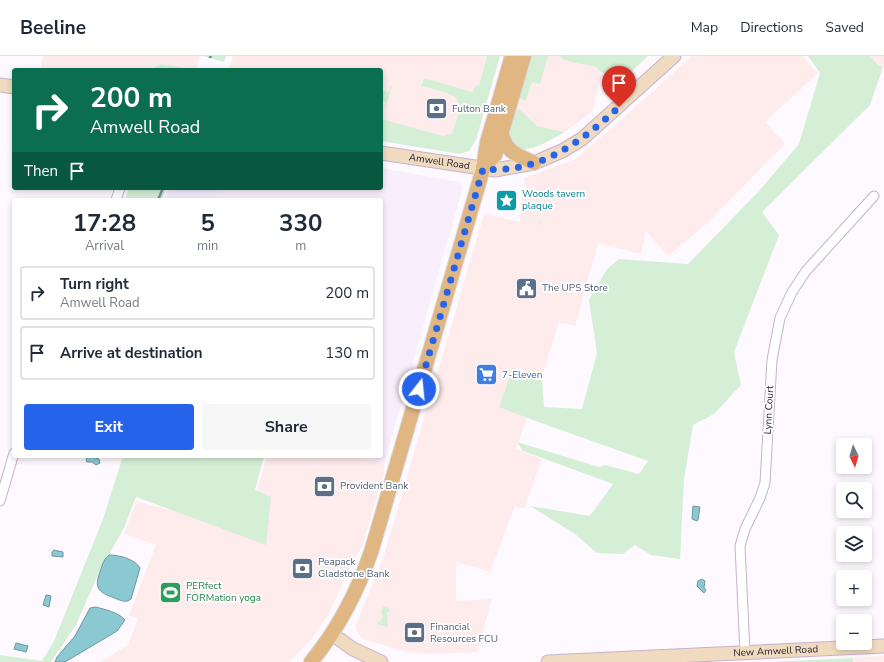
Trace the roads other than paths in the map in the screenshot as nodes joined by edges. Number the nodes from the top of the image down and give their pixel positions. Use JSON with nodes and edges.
{"nodes":[{"id":1,"x":512,"y":56,"type":"edge"},
{"id":2,"x":524,"y":56,"type":"edge"},
{"id":3,"x":674,"y":56,"type":"edge"},
{"id":4,"x":0,"y":85,"type":"edge"},
{"id":5,"x":12,"y":87,"type":"edge"},
{"id":6,"x":502,"y":134,"type":"junction"},
{"id":7,"x":383,"y":153,"type":"edge"},
{"id":8,"x":534,"y":163,"type":"junction"},
{"id":9,"x":483,"y":169,"type":"junction"},
{"id":10,"x":874,"y":196,"type":"dead end"},
{"id":11,"x":13,"y":458,"type":"edge"},
{"id":12,"x":0,"y":500,"type":"edge"},
{"id":13,"x":332,"y":634,"type":"junction"},
{"id":14,"x":884,"y":646,"type":"edge"},
{"id":15,"x":745,"y":652,"type":"junction"},
{"id":16,"x":591,"y":661,"type":"edge"},
{"id":17,"x":311,"y":662,"type":"edge"},
{"id":18,"x":381,"y":662,"type":"edge"},
{"id":19,"x":548,"y":662,"type":"edge"}],
"edges":[{"from":1,"to":9,"type":"main road"},
{"from":2,"to":6,"type":"main road"},
{"from":3,"to":8,"type":"street","name":"Amwell Road"},
{"from":4,"to":5,"type":"street"},
{"from":6,"to":8,"type":"main road"},
{"from":6,"to":9,"type":"main road"},
{"from":7,"to":9,"type":"street","name":"Amwell Road"},
{"from":8,"to":9,"type":"street","name":"Amwell Road"},
{"from":9,"to":13,"type":"main road"},
{"from":10,"to":15,"type":"street","name":"Lynn Court"},
{"from":11,"to":12,"type":"street"},
{"from":13,"to":17,"type":"main road"},
{"from":13,"to":18,"type":"street"},
{"from":14,"to":15,"type":"street","name":"New Amwell Road"},
{"from":15,"to":16,"type":"street","name":"New Amwell Road"},
{"from":16,"to":19,"type":"street","name":"New Amwell Road"}]}
